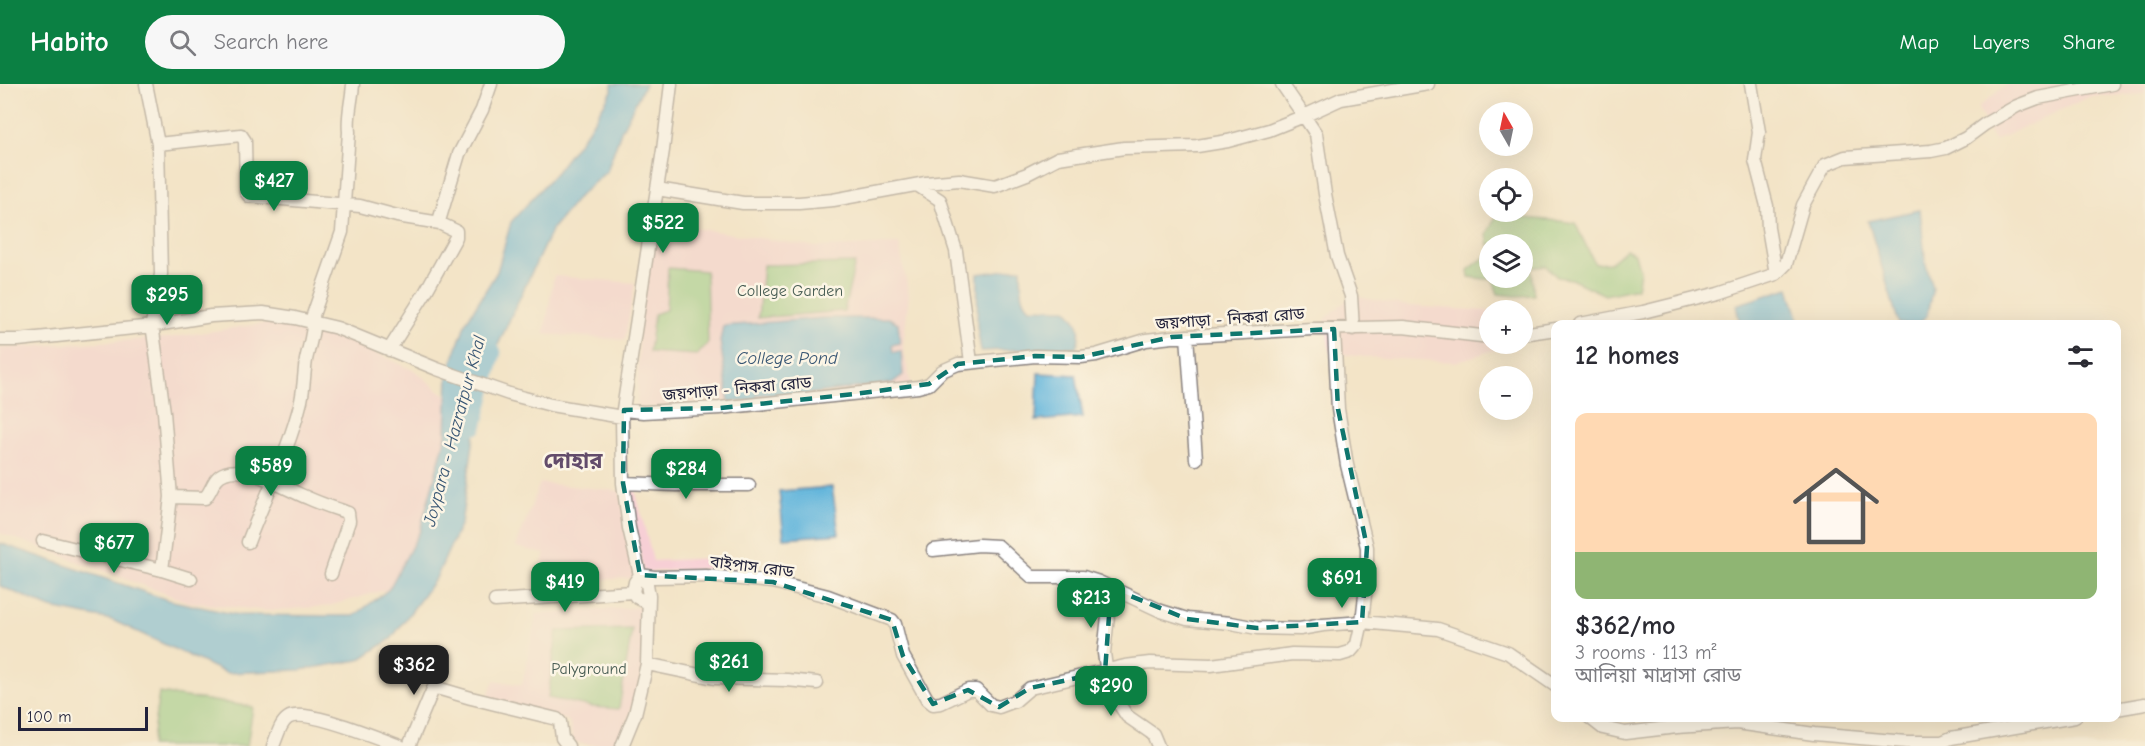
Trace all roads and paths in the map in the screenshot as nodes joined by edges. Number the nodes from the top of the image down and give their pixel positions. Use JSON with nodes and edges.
{"nodes":[{"id":1,"x":146,"y":84,"type":"edge"},
{"id":2,"x":353,"y":84,"type":"edge"},
{"id":3,"x":491,"y":84,"type":"edge"},
{"id":4,"x":671,"y":84,"type":"edge"},
{"id":5,"x":1281,"y":84,"type":"edge"},
{"id":6,"x":1428,"y":84,"type":"edge"},
{"id":7,"x":1751,"y":84,"type":"edge"},
{"id":8,"x":2112,"y":84,"type":"edge"},
{"id":9,"x":1304,"y":116,"type":"junction"},
{"id":10,"x":158,"y":144,"type":"junction"},
{"id":11,"x":917,"y":184,"type":"junction"},
{"id":12,"x":657,"y":189,"type":"junction"},
{"id":13,"x":344,"y":205,"type":"junction"},
{"id":14,"x":440,"y":223,"type":"junction"},
{"id":15,"x":1776,"y":274,"type":"junction"},
{"id":16,"x":1601,"y":320,"type":"edge"},
{"id":17,"x":315,"y":323,"type":"junction"},
{"id":18,"x":152,"y":324,"type":"junction"},
{"id":19,"x":1353,"y":328,"type":"junction"},
{"id":20,"x":1334,"y":329,"type":"junction"},
{"id":21,"x":1551,"y":330,"type":"edge"},
{"id":22,"x":1533,"y":332,"type":"edge"},
{"id":23,"x":1187,"y":336,"type":"junction"},
{"id":24,"x":1479,"y":336,"type":"edge"},
{"id":25,"x":0,"y":340,"type":"edge"},
{"id":26,"x":389,"y":350,"type":"junction"},
{"id":27,"x":972,"y":362,"type":"junction"},
{"id":28,"x":623,"y":414,"type":"junction"},
{"id":29,"x":1196,"y":459,"type":"dead end"},
{"id":30,"x":274,"y":482,"type":"junction"},
{"id":31,"x":623,"y":483,"type":"junction"},
{"id":32,"x":749,"y":485,"type":"dead end"},
{"id":33,"x":171,"y":497,"type":"junction"},
{"id":34,"x":43,"y":542,"type":"dead end"},
{"id":35,"x":248,"y":542,"type":"dead end"},
{"id":36,"x":933,"y":550,"type":"dead end"},
{"id":37,"x":162,"y":570,"type":"junction"},
{"id":38,"x":331,"y":574,"type":"dead end"},
{"id":39,"x":640,"y":575,"type":"junction"},
{"id":40,"x":191,"y":579,"type":"dead end"},
{"id":41,"x":1110,"y":588,"type":"junction"},
{"id":42,"x":633,"y":592,"type":"junction"},
{"id":43,"x":495,"y":601,"type":"dead end"},
{"id":44,"x":648,"y":603,"type":"junction"},
{"id":45,"x":1362,"y":622,"type":"junction"},
{"id":46,"x":647,"y":664,"type":"junction"},
{"id":47,"x":1105,"y":672,"type":"junction"},
{"id":48,"x":817,"y":683,"type":"dead end"},
{"id":49,"x":1551,"y":683,"type":"edge"},
{"id":50,"x":2145,"y":704,"type":"edge"},
{"id":51,"x":2121,"y":708,"type":"edge"},
{"id":52,"x":1595,"y":722,"type":"edge"},
{"id":53,"x":2045,"y":722,"type":"edge"},
{"id":54,"x":1943,"y":744,"type":"edge"},
{"id":55,"x":273,"y":746,"type":"edge"},
{"id":56,"x":399,"y":746,"type":"edge"},
{"id":57,"x":409,"y":746,"type":"edge"},
{"id":58,"x":568,"y":746,"type":"edge"},
{"id":59,"x":622,"y":746,"type":"edge"},
{"id":60,"x":1158,"y":746,"type":"edge"}],
"edges":[{"from":1,"to":10,"type":"street"},
{"from":2,"to":13,"type":"street"},
{"from":3,"to":14,"type":"street"},
{"from":4,"to":12,"type":"street"},
{"from":5,"to":9,"type":"street"},
{"from":6,"to":9,"type":"street"},
{"from":7,"to":15,"type":"street"},
{"from":8,"to":15,"type":"street"},
{"from":9,"to":11,"type":"street"},
{"from":9,"to":19,"type":"street"},
{"from":10,"to":13,"type":"street"},
{"from":10,"to":18,"type":"street"},
{"from":11,"to":12,"type":"street"},
{"from":11,"to":27,"type":"street"},
{"from":12,"to":28,"type":"street"},
{"from":13,"to":14,"type":"street"},
{"from":13,"to":17,"type":"street"},
{"from":14,"to":26,"type":"street"},
{"from":15,"to":16,"type":"street"},
{"from":17,"to":18,"type":"street","name":"জয়পাড়া - নিকরা রোড"},
{"from":17,"to":26,"type":"street","name":"জয়পাড়া - নিকরা রোড"},
{"from":17,"to":30,"type":"street"},
{"from":18,"to":25,"type":"street","name":"জয়পাড়া - নিকরা রোড"},
{"from":18,"to":33,"type":"street"},
{"from":19,"to":20,"type":"street","name":"জয়পাড়া - নিকরা রোড"},
{"from":19,"to":24,"type":"street","name":"জয়পাড়া - নিকরা রোড"},
{"from":20,"to":23,"type":"street","name":"জয়পাড়া - নিকরা রোড"},
{"from":20,"to":45,"type":"street"},
{"from":21,"to":22,"type":"street"},
{"from":23,"to":27,"type":"street","name":"জয়পাড়া - নিকরা রোড"},
{"from":23,"to":29,"type":"street"},
{"from":26,"to":28,"type":"street","name":"জয়পাড়া - নিকরা রোড"},
{"from":27,"to":28,"type":"street","name":"জয়পাড়া - নিকরা রোড"},
{"from":28,"to":31,"type":"street"},
{"from":30,"to":33,"type":"street"},
{"from":30,"to":35,"type":"street"},
{"from":30,"to":38,"type":"street"},
{"from":31,"to":32,"type":"street"},
{"from":31,"to":39,"type":"street"},
{"from":33,"to":37,"type":"street"},
{"from":34,"to":37,"type":"street"},
{"from":36,"to":41,"type":"street"},
{"from":37,"to":40,"type":"street"},
{"from":39,"to":42,"type":"street"},
{"from":39,"to":44,"type":"street"},
{"from":39,"to":47,"type":"street","name":"বাইপাস রোড"},
{"from":41,"to":45,"type":"street"},
{"from":41,"to":47,"type":"street"},
{"from":42,"to":43,"type":"street"},
{"from":42,"to":44,"type":"street"},
{"from":44,"to":46,"type":"street"},
{"from":45,"to":47,"type":"street"},
{"from":45,"to":49,"type":"street"},
{"from":46,"to":48,"type":"street"},
{"from":46,"to":59,"type":"street"},
{"from":47,"to":60,"type":"street"},
{"from":50,"to":51,"type":"street"},
{"from":52,"to":54,"type":"street"},
{"from":53,"to":54,"type":"street"},
{"from":55,"to":56,"type":"street"},
{"from":57,"to":58,"type":"street"}]}
